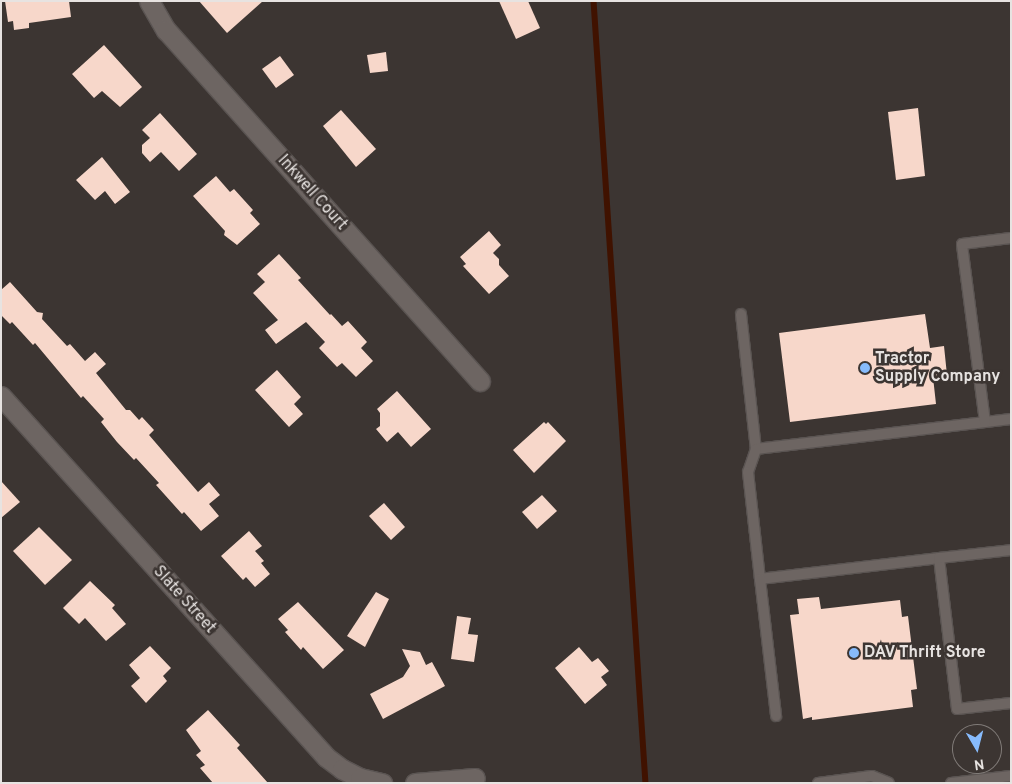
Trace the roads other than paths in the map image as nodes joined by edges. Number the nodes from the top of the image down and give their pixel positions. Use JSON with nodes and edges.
{"nodes":[{"id":1,"x":149,"y":1,"type":"edge"},
{"id":2,"x":1011,"y":238,"type":"edge"},
{"id":3,"x":741,"y":314,"type":"dead end"},
{"id":4,"x":480,"y":381,"type":"dead end"},
{"id":5,"x":1,"y":396,"type":"edge"},
{"id":6,"x":1011,"y":419,"type":"edge"},
{"id":7,"x":985,"y":422,"type":"junction"},
{"id":8,"x":756,"y":449,"type":"junction"},
{"id":9,"x":1011,"y":550,"type":"edge"},
{"id":10,"x":939,"y":558,"type":"junction"},
{"id":11,"x":760,"y":579,"type":"junction"},
{"id":12,"x":1011,"y":703,"type":"edge"},
{"id":13,"x":776,"y":716,"type":"dead end"},
{"id":14,"x":1011,"y":776,"type":"edge"},
{"id":15,"x":475,"y":778,"type":"dead end"},
{"id":16,"x":382,"y":783,"type":"edge"},
{"id":17,"x":415,"y":783,"type":"edge"},
{"id":18,"x":818,"y":783,"type":"edge"},
{"id":19,"x":889,"y":783,"type":"edge"},
{"id":20,"x":951,"y":783,"type":"edge"}],
"edges":[{"from":1,"to":4,"type":"street","name":"Inkwell Court"},
{"from":2,"to":7,"type":"lane"},
{"from":3,"to":8,"type":"lane"},
{"from":5,"to":16,"type":"street","name":"Slate Street"},
{"from":6,"to":7,"type":"lane"},
{"from":7,"to":8,"type":"lane"},
{"from":8,"to":11,"type":"lane"},
{"from":9,"to":10,"type":"lane"},
{"from":10,"to":11,"type":"lane"},
{"from":10,"to":12,"type":"lane"},
{"from":11,"to":13,"type":"lane"},
{"from":14,"to":20,"type":"lane"},
{"from":15,"to":17,"type":"street"},
{"from":18,"to":19,"type":"lane"}]}
